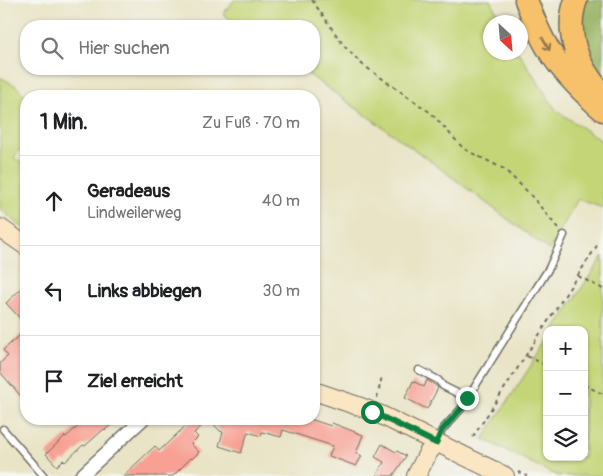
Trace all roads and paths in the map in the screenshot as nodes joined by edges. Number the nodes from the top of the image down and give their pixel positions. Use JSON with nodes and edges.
{"nodes":[{"id":1,"x":312,"y":0,"type":"edge"},
{"id":2,"x":526,"y":0,"type":"edge"},
{"id":3,"x":576,"y":0,"type":"edge"},
{"id":4,"x":603,"y":94,"type":"edge"},
{"id":5,"x":603,"y":110,"type":"edge"},
{"id":6,"x":0,"y":228,"type":"edge"},
{"id":7,"x":564,"y":235,"type":"joint"},
{"id":8,"x":20,"y":242,"type":"edge"},
{"id":9,"x":598,"y":244,"type":"dead end"},
{"id":10,"x":578,"y":276,"type":"junction"},
{"id":11,"x":603,"y":288,"type":"edge"},
{"id":12,"x":526,"y":356,"type":"junction"},
{"id":13,"x":543,"y":364,"type":"edge"},
{"id":14,"x":418,"y":370,"type":"dead end"},
{"id":15,"x":382,"y":376,"type":"dead end"},
{"id":16,"x":588,"y":387,"type":"edge"},
{"id":17,"x":320,"y":393,"type":"edge"},
{"id":18,"x":603,"y":394,"type":"edge"},
{"id":19,"x":467,"y":398,"type":"junction"},
{"id":20,"x":372,"y":412,"type":"junction"},
{"id":21,"x":136,"y":425,"type":"edge"},
{"id":22,"x":3,"y":429,"type":"dead end"},
{"id":23,"x":473,"y":437,"type":"dead end"},
{"id":24,"x":436,"y":443,"type":"junction"},
{"id":25,"x":44,"y":476,"type":"edge"},
{"id":26,"x":81,"y":476,"type":"edge"},
{"id":27,"x":416,"y":476,"type":"edge"},
{"id":28,"x":505,"y":476,"type":"edge"}],
"edges":[{"from":1,"to":7,"type":"path"},
{"from":2,"to":5,"type":"highway","one_way":true},
{"from":3,"to":4,"type":"highway"},
{"from":6,"to":8,"type":"street"},
{"from":7,"to":19,"type":"lane"},
{"from":9,"to":10,"type":"path"},
{"from":10,"to":11,"type":"path"},
{"from":10,"to":12,"type":"path"},
{"from":12,"to":13,"type":"path"},
{"from":12,"to":23,"type":"path"},
{"from":14,"to":19,"type":"lane"},
{"from":15,"to":20,"type":"path"},
{"from":16,"to":18,"type":"path"},
{"from":17,"to":20,"type":"street"},
{"from":19,"to":24,"type":"lane"},
{"from":20,"to":24,"type":"street"},
{"from":21,"to":26,"type":"street"},
{"from":22,"to":25,"type":"lane"},
{"from":24,"to":27,"type":"street"},
{"from":24,"to":28,"type":"street"}]}
